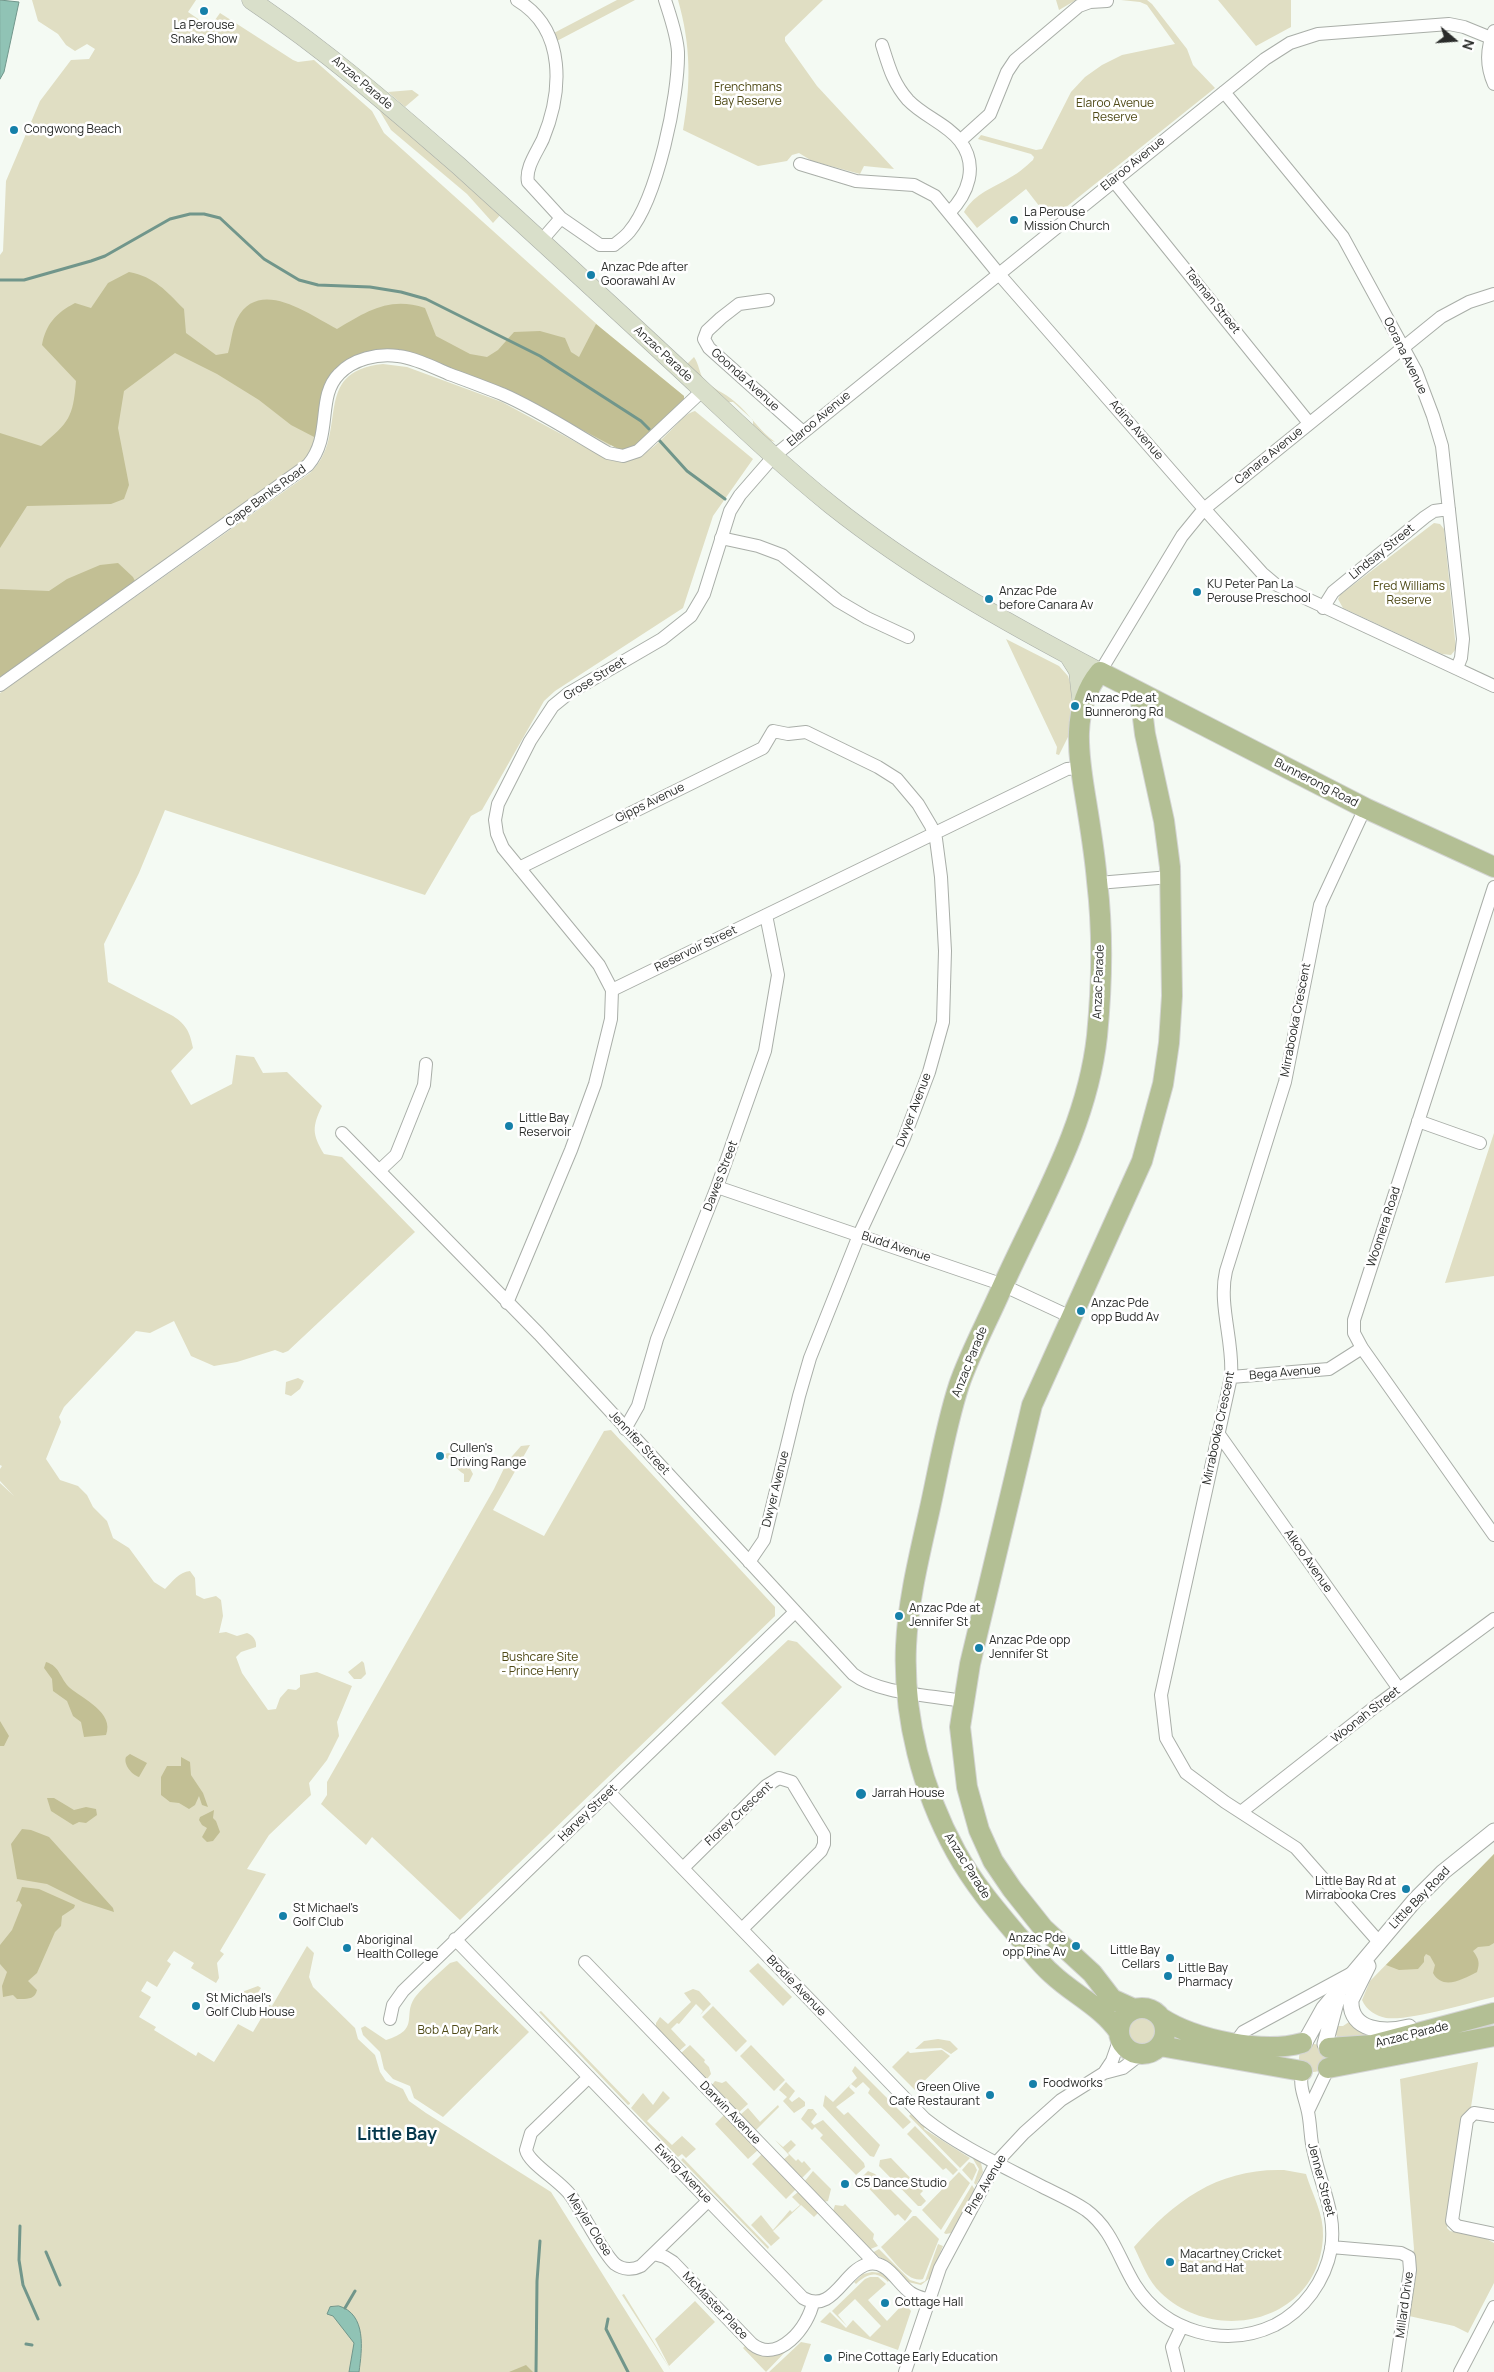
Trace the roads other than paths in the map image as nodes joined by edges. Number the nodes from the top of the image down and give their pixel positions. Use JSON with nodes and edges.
{"nodes":[{"id":1,"x":251,"y":0,"type":"edge"},
{"id":2,"x":517,"y":0,"type":"edge"},
{"id":3,"x":664,"y":0,"type":"edge"},
{"id":4,"x":1107,"y":1,"type":"edge"},
{"id":5,"x":1493,"y":34,"type":"edge"},
{"id":6,"x":882,"y":45,"type":"dead end"},
{"id":7,"x":1494,"y":84,"type":"edge"},
{"id":8,"x":1224,"y":92,"type":"junction"},
{"id":9,"x":960,"y":141,"type":"junction"},
{"id":10,"x":800,"y":164,"type":"dead end"},
{"id":11,"x":1113,"y":180,"type":"junction"},
{"id":12,"x":949,"y":213,"type":"junction"},
{"id":13,"x":561,"y":218,"type":"junction"},
{"id":14,"x":541,"y":241,"type":"junction"},
{"id":15,"x":998,"y":273,"type":"junction"},
{"id":16,"x":1494,"y":294,"type":"edge"},
{"id":17,"x":768,"y":300,"type":"dead end"},
{"id":18,"x":1403,"y":347,"type":"junction"},
{"id":19,"x":702,"y":391,"type":"junction"},
{"id":20,"x":1309,"y":423,"type":"junction"},
{"id":21,"x":803,"y":432,"type":"junction"},
{"id":22,"x":774,"y":456,"type":"junction"},
{"id":23,"x":1204,"y":509,"type":"junction"},
{"id":24,"x":1449,"y":509,"type":"junction"},
{"id":25,"x":721,"y":538,"type":"junction"},
{"id":26,"x":1324,"y":608,"type":"junction"},
{"id":27,"x":908,"y":637,"type":"dead end"},
{"id":28,"x":1068,"y":656,"type":"junction"},
{"id":29,"x":1457,"y":668,"type":"junction"},
{"id":30,"x":1100,"y":672,"type":"junction"},
{"id":31,"x":0,"y":685,"type":"edge"},
{"id":32,"x":1494,"y":686,"type":"edge"},
{"id":33,"x":1140,"y":694,"type":"junction"},
{"id":34,"x":1082,"y":707,"type":"junction"},
{"id":35,"x":773,"y":731,"type":"joint"},
{"id":36,"x":1080,"y":768,"type":"junction"},
{"id":37,"x":1364,"y":808,"type":"junction"},
{"id":38,"x":934,"y":832,"type":"junction"},
{"id":39,"x":1494,"y":867,"type":"edge"},
{"id":40,"x":518,"y":868,"type":"junction"},
{"id":41,"x":1170,"y":878,"type":"junction"},
{"id":42,"x":1098,"y":883,"type":"junction"},
{"id":43,"x":1494,"y":887,"type":"edge"},
{"id":44,"x":766,"y":915,"type":"junction"},
{"id":45,"x":612,"y":990,"type":"junction"},
{"id":46,"x":426,"y":1064,"type":"dead end"},
{"id":47,"x":1418,"y":1121,"type":"junction"},
{"id":48,"x":342,"y":1133,"type":"dead end"},
{"id":49,"x":1480,"y":1143,"type":"dead end"},
{"id":50,"x":380,"y":1170,"type":"junction"},
{"id":51,"x":717,"y":1187,"type":"junction"},
{"id":52,"x":859,"y":1235,"type":"junction"},
{"id":53,"x":1003,"y":1285,"type":"junction"},
{"id":54,"x":507,"y":1303,"type":"junction"},
{"id":55,"x":1072,"y":1317,"type":"junction"},
{"id":56,"x":1362,"y":1348,"type":"junction"},
{"id":57,"x":1232,"y":1377,"type":"junction"},
{"id":58,"x":625,"y":1429,"type":"junction"},
{"id":59,"x":1218,"y":1433,"type":"junction"},
{"id":60,"x":1494,"y":1535,"type":"edge"},
{"id":61,"x":749,"y":1562,"type":"junction"},
{"id":62,"x":795,"y":1612,"type":"junction"},
{"id":63,"x":1494,"y":1619,"type":"edge"},
{"id":64,"x":1399,"y":1689,"type":"junction"},
{"id":65,"x":908,"y":1692,"type":"junction"},
{"id":66,"x":962,"y":1701,"type":"junction"},
{"id":67,"x":609,"y":1792,"type":"junction"},
{"id":68,"x":1241,"y":1812,"type":"junction"},
{"id":69,"x":1494,"y":1831,"type":"edge"},
{"id":70,"x":682,"y":1868,"type":"junction"},
{"id":71,"x":742,"y":1929,"type":"junction"},
{"id":72,"x":455,"y":1939,"type":"junction"},
{"id":73,"x":1379,"y":1942,"type":"junction"},
{"id":74,"x":585,"y":1962,"type":"dead end"},
{"id":75,"x":1352,"y":1972,"type":"junction"},
{"id":76,"x":1340,"y":1989,"type":"junction"},
{"id":77,"x":1134,"y":2009,"type":"junction"},
{"id":78,"x":1494,"y":2014,"type":"edge"},
{"id":79,"x":1161,"y":2018,"type":"junction"},
{"id":80,"x":390,"y":2019,"type":"dead end"},
{"id":81,"x":1471,"y":2020,"type":"junction"},
{"id":82,"x":1119,"y":2035,"type":"junction"},
{"id":83,"x":1494,"y":2036,"type":"edge"},
{"id":84,"x":1236,"y":2043,"type":"junction"},
{"id":85,"x":1304,"y":2043,"type":"junction"},
{"id":86,"x":1160,"y":2046,"type":"junction"},
{"id":87,"x":1327,"y":2046,"type":"junction"},
{"id":88,"x":1141,"y":2054,"type":"junction"},
{"id":89,"x":1328,"y":2069,"type":"junction"},
{"id":90,"x":1302,"y":2072,"type":"junction"},
{"id":91,"x":1104,"y":2073,"type":"junction"},
{"id":92,"x":590,"y":2077,"type":"junction"},
{"id":93,"x":1308,"y":2111,"type":"junction"},
{"id":94,"x":1494,"y":2116,"type":"edge"},
{"id":95,"x":996,"y":2163,"type":"junction"},
{"id":96,"x":708,"y":2201,"type":"junction"},
{"id":97,"x":1494,"y":2234,"type":"edge"},
{"id":98,"x":1332,"y":2247,"type":"junction"},
{"id":99,"x":654,"y":2254,"type":"junction"},
{"id":100,"x":875,"y":2264,"type":"junction"},
{"id":101,"x":929,"y":2300,"type":"junction"},
{"id":102,"x":813,"y":2302,"type":"junction"},
{"id":103,"x":1494,"y":2307,"type":"edge"},
{"id":104,"x":1182,"y":2326,"type":"junction"},
{"id":105,"x":905,"y":2372,"type":"edge"},
{"id":106,"x":1178,"y":2372,"type":"edge"},
{"id":107,"x":1395,"y":2372,"type":"edge"},
{"id":108,"x":1460,"y":2372,"type":"edge"}],
"edges":[{"from":1,"to":14,"type":"main road","name":"Anzac Parade"},
{"from":2,"to":13,"type":"street"},
{"from":3,"to":13,"type":"street"},
{"from":4,"to":9,"type":"street"},
{"from":5,"to":7,"type":"street"},
{"from":5,"to":8,"type":"street","name":"Elaroo Avenue"},
{"from":6,"to":9,"type":"street"},
{"from":8,"to":11,"type":"street","name":"Elaroo Avenue"},
{"from":8,"to":18,"type":"street","name":"Oorana Avenue"},
{"from":9,"to":12,"type":"street"},
{"from":10,"to":12,"type":"street","name":"Adina Avenue"},
{"from":11,"to":15,"type":"street","name":"Elaroo Avenue"},
{"from":11,"to":20,"type":"street","name":"Tasman Street"},
{"from":12,"to":15,"type":"street","name":"Adina Avenue"},
{"from":13,"to":14,"type":"street"},
{"from":14,"to":19,"type":"main road","name":"Anzac Parade"},
{"from":15,"to":21,"type":"street","name":"Elaroo Avenue"},
{"from":15,"to":23,"type":"street","name":"Adina Avenue"},
{"from":16,"to":18,"type":"street","name":"Canara Avenue"},
{"from":17,"to":21,"type":"street","name":"Goonda Avenue"},
{"from":18,"to":20,"type":"street","name":"Canara Avenue"},
{"from":18,"to":24,"type":"street","name":"Oorana Avenue"},
{"from":19,"to":22,"type":"main road","name":"Anzac Parade"},
{"from":19,"to":31,"type":"street","name":"Cape Banks Road"},
{"from":20,"to":23,"type":"street","name":"Canara Avenue"},
{"from":21,"to":22,"type":"street","name":"Elaroo Avenue"},
{"from":22,"to":25,"type":"street","name":"Grose Street"},
{"from":22,"to":28,"type":"main road","name":"Anzac Parade"},
{"from":23,"to":26,"type":"street","name":"Adina Avenue"},
{"from":23,"to":30,"type":"street","name":"Canara Avenue"},
{"from":24,"to":26,"type":"street","name":"Lindsay Street"},
{"from":24,"to":29,"type":"street","name":"Oorana Avenue"},
{"from":25,"to":27,"type":"street"},
{"from":25,"to":40,"type":"street","name":"Grose Street"},
{"from":26,"to":29,"type":"street","name":"Adina Avenue"},
{"from":28,"to":30,"type":"main road","name":"Anzac Parade"},
{"from":28,"to":34,"type":"main road"},
{"from":29,"to":32,"type":"street","name":"Adina Avenue"},
{"from":30,"to":33,"type":"main road","name":"Anzac Parade"},
{"from":30,"to":34,"type":"main road","name":"Anzac Parade"},
{"from":33,"to":37,"type":"main road","name":"Bunnerong Road"},
{"from":33,"to":41,"type":"main road","name":"Anzac Parade"},
{"from":34,"to":36,"type":"main road","name":"Anzac Parade"},
{"from":35,"to":38,"type":"street","name":"Dwyer Avenue"},
{"from":35,"to":40,"type":"street","name":"Gipps Avenue"},
{"from":36,"to":38,"type":"street","name":"Reservoir Street"},
{"from":36,"to":42,"type":"main road","name":"Anzac Parade"},
{"from":37,"to":39,"type":"main road","name":"Bunnerong Road"},
{"from":37,"to":57,"type":"street","name":"Mirrabooka Crescent"},
{"from":38,"to":44,"type":"street","name":"Reservoir Street"},
{"from":38,"to":52,"type":"street","name":"Dwyer Avenue"},
{"from":40,"to":45,"type":"street","name":"Grose Street"},
{"from":41,"to":42,"type":"street"},
{"from":41,"to":55,"type":"main road","name":"Anzac Parade"},
{"from":42,"to":53,"type":"main road","name":"Anzac Parade"},
{"from":43,"to":47,"type":"street","name":"Woomera Road"},
{"from":44,"to":45,"type":"street","name":"Reservoir Street"},
{"from":44,"to":51,"type":"street","name":"Dawes Street"},
{"from":45,"to":54,"type":"street"},
{"from":46,"to":50,"type":"street"},
{"from":47,"to":49,"type":"street"},
{"from":47,"to":56,"type":"street","name":"Woomera Road"},
{"from":48,"to":50,"type":"street","name":"Jennifer Street"},
{"from":50,"to":54,"type":"street","name":"Jennifer Street"},
{"from":51,"to":52,"type":"street","name":"Budd Avenue"},
{"from":51,"to":58,"type":"street","name":"Dawes Street"},
{"from":52,"to":53,"type":"street","name":"Budd Avenue"},
{"from":52,"to":61,"type":"street","name":"Dwyer Avenue"},
{"from":53,"to":55,"type":"street","name":"Budd Avenue"},
{"from":53,"to":65,"type":"main road","name":"Anzac Parade"},
{"from":54,"to":58,"type":"street","name":"Jennifer Street"},
{"from":55,"to":66,"type":"main road","name":"Anzac Parade"},
{"from":56,"to":57,"type":"street","name":"Bega Avenue"},
{"from":56,"to":60,"type":"street","name":"Woomera Road"},
{"from":57,"to":59,"type":"street","name":"Mirrabooka Crescent"},
{"from":58,"to":61,"type":"street","name":"Jennifer Street"},
{"from":59,"to":64,"type":"street","name":"Alkoo Avenue"},
{"from":59,"to":68,"type":"street","name":"Mirrabooka Crescent"},
{"from":61,"to":62,"type":"street","name":"Jennifer Street"},
{"from":62,"to":65,"type":"street","name":"Jennifer Street"},
{"from":62,"to":67,"type":"street","name":"Harvey Street"},
{"from":63,"to":64,"type":"street","name":"Woonah Street"},
{"from":64,"to":68,"type":"street","name":"Woonah Street"},
{"from":65,"to":66,"type":"street","name":"Jennifer Street"},
{"from":65,"to":82,"type":"main road","name":"Anzac Parade"},
{"from":66,"to":77,"type":"main road","name":"Anzac Parade"},
{"from":67,"to":70,"type":"street","name":"Brodie Avenue"},
{"from":67,"to":72,"type":"street","name":"Harvey Street"},
{"from":68,"to":73,"type":"street","name":"Mirrabooka Crescent"},
{"from":69,"to":73,"type":"street","name":"Little Bay Road"},
{"from":70,"to":71,"type":"street","name":"Brodie Avenue"},
{"from":70,"to":71,"type":"street","name":"Florey Crescent"},
{"from":71,"to":95,"type":"street","name":"Brodie Avenue"},
{"from":72,"to":80,"type":"street","name":"Harvey Street"},
{"from":72,"to":92,"type":"street","name":"Ewing Avenue"},
{"from":73,"to":75,"type":"street","name":"Little Bay Road"},
{"from":73,"to":81,"type":"street"},
{"from":74,"to":100,"type":"street","name":"Darwin Avenue"},
{"from":75,"to":76,"type":"street","name":"Little Bay Road"},
{"from":75,"to":84,"type":"street","name":"Little Bay Road"},
{"from":76,"to":85,"type":"street","name":"Little Bay Road"},
{"from":76,"to":87,"type":"street","name":"Little Bay Road"},
{"from":77,"to":79,"type":"main road"},
{"from":77,"to":82,"type":"main road"},
{"from":78,"to":81,"type":"main road","name":"Anzac Parade"},
{"from":79,"to":84,"type":"main road"},
{"from":79,"to":86,"type":"main road"},
{"from":81,"to":87,"type":"main road","name":"Anzac Parade"},
{"from":82,"to":88,"type":"main road"},
{"from":82,"to":91,"type":"street"},
{"from":83,"to":89,"type":"main road","name":"Anzac Parade"},
{"from":84,"to":85,"type":"main road"},
{"from":85,"to":87,"type":"main road"},
{"from":85,"to":90,"type":"main road"},
{"from":86,"to":88,"type":"main road"},
{"from":86,"to":90,"type":"main road"},
{"from":87,"to":89,"type":"main road"},
{"from":88,"to":91,"type":"street","name":"Pine Avenue"},
{"from":89,"to":90,"type":"main road"},
{"from":89,"to":93,"type":"street"},
{"from":90,"to":93,"type":"street","name":"Jenner Street"},
{"from":91,"to":95,"type":"street","name":"Pine Avenue"},
{"from":92,"to":96,"type":"street","name":"Ewing Avenue"},
{"from":92,"to":99,"type":"street","name":"Meyler Close"},
{"from":93,"to":98,"type":"street","name":"Jenner Street"},
{"from":94,"to":97,"type":"street"},
{"from":95,"to":101,"type":"street","name":"Pine Avenue"},
{"from":95,"to":104,"type":"street","name":"Jenner Street"},
{"from":96,"to":99,"type":"street","name":"Meyler Close"},
{"from":96,"to":102,"type":"street","name":"Ewing Avenue"},
{"from":98,"to":104,"type":"street","name":"Jenner Street"},
{"from":98,"to":107,"type":"street","name":"Millard Drive"},
{"from":99,"to":102,"type":"street","name":"McMaster Place"},
{"from":100,"to":101,"type":"street"},
{"from":100,"to":102,"type":"street"},
{"from":101,"to":105,"type":"street","name":"Pine Avenue"},
{"from":103,"to":108,"type":"street"},
{"from":104,"to":106,"type":"street"}]}
